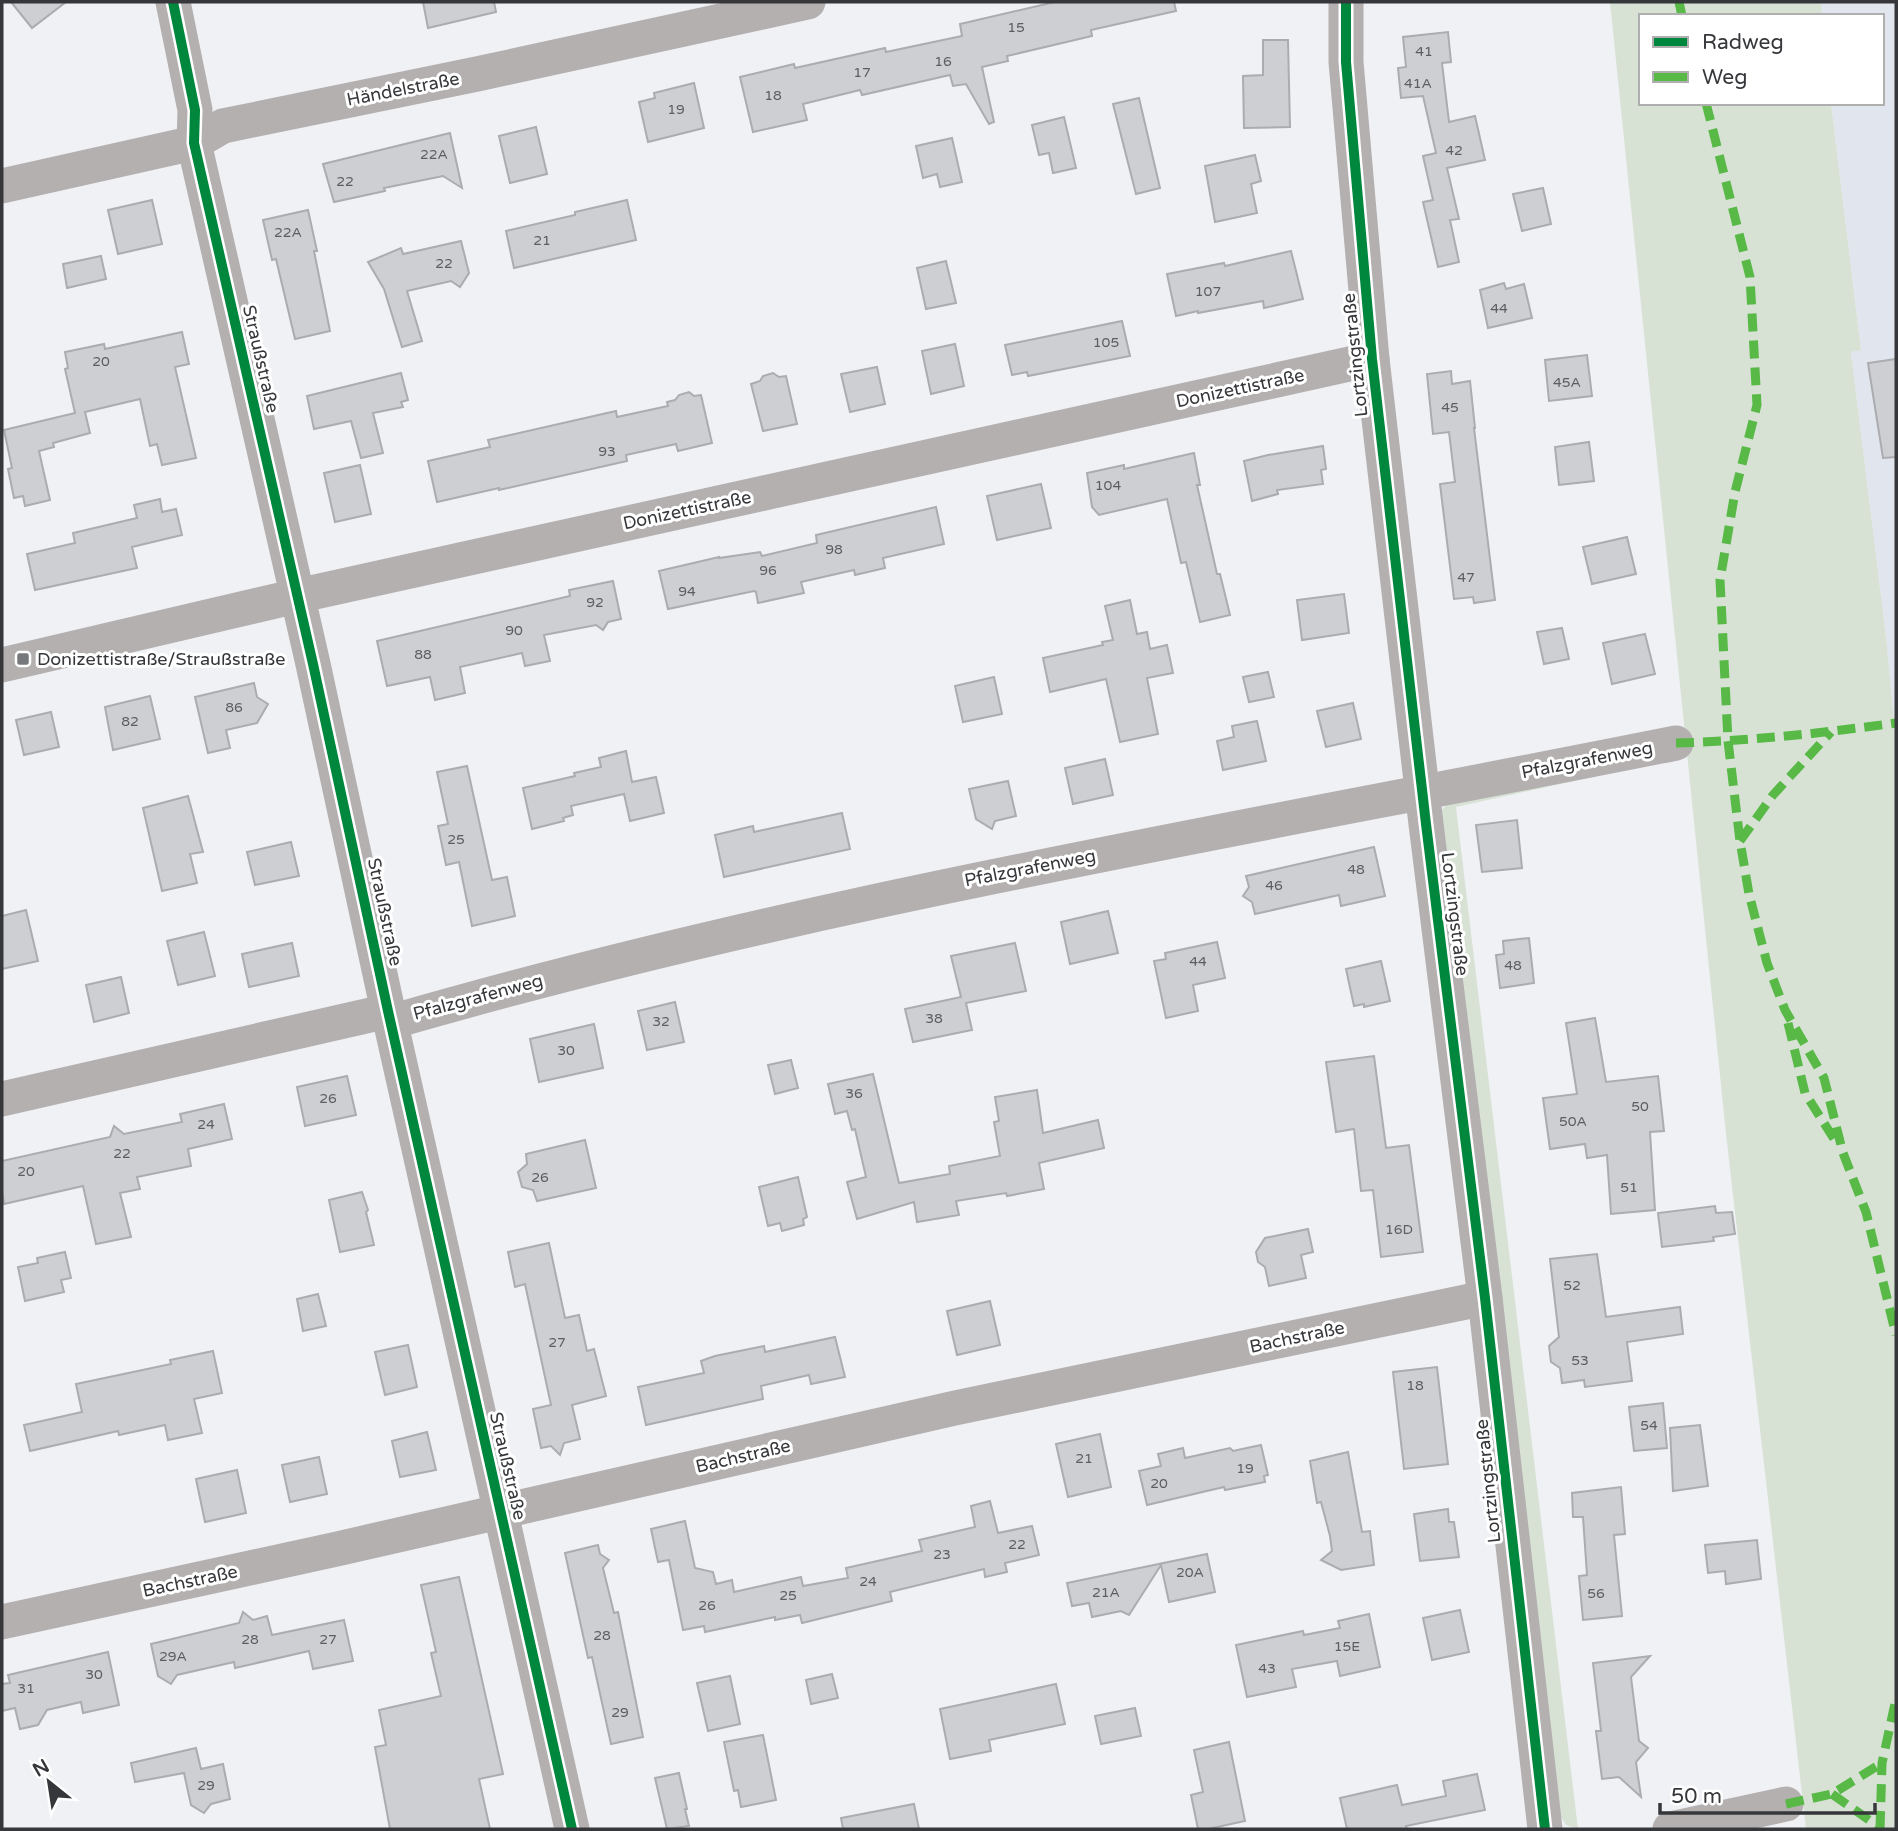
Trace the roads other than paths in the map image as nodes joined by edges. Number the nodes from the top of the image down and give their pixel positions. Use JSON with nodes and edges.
{"nodes":[{"id":1,"x":173,"y":2,"type":"edge"},
{"id":2,"x":808,"y":2,"type":"edge"},
{"id":3,"x":1346,"y":2,"type":"edge"},
{"id":4,"x":194,"y":144,"type":"junction"},
{"id":5,"x":2,"y":186,"type":"edge"},
{"id":6,"x":1372,"y":359,"type":"junction"},
{"id":7,"x":297,"y":596,"type":"junction"},
{"id":8,"x":2,"y":665,"type":"edge"},
{"id":9,"x":1675,"y":743,"type":"dead end"},
{"id":10,"x":1423,"y":793,"type":"junction"},
{"id":11,"x":389,"y":1016,"type":"junction"},
{"id":12,"x":2,"y":1099,"type":"edge"},
{"id":13,"x":1485,"y":1298,"type":"junction"},
{"id":14,"x":501,"y":1511,"type":"junction"},
{"id":15,"x":2,"y":1622,"type":"edge"},
{"id":16,"x":1786,"y":1804,"type":"dead end"},
{"id":17,"x":572,"y":1829,"type":"edge"},
{"id":18,"x":1545,"y":1829,"type":"edge"},
{"id":19,"x":1670,"y":1829,"type":"edge"}],
"edges":[{"from":1,"to":4,"type":"street","name":"Straußstraße"},
{"from":2,"to":4,"type":"street","name":"Händelstraße"},
{"from":3,"to":6,"type":"street","name":"Lortzingstraße"},
{"from":4,"to":5,"type":"street","name":"Händelstraße"},
{"from":4,"to":7,"type":"street","name":"Straußstraße"},
{"from":6,"to":7,"type":"street","name":"Donizettistraße"},
{"from":6,"to":10,"type":"street","name":"Lortzingstraße"},
{"from":7,"to":8,"type":"street","name":"Donizettistraße"},
{"from":7,"to":11,"type":"street","name":"Straußstraße"},
{"from":9,"to":10,"type":"street","name":"Pfalzgrafenweg"},
{"from":10,"to":11,"type":"street","name":"Pfalzgrafenweg"},
{"from":10,"to":13,"type":"street","name":"Lortzingstraße"},
{"from":11,"to":12,"type":"street","name":"Pfalzgrafenweg"},
{"from":11,"to":14,"type":"street","name":"Straußstraße"},
{"from":13,"to":14,"type":"street","name":"Bachstraße"},
{"from":13,"to":18,"type":"street","name":"Lortzingstraße"},
{"from":14,"to":15,"type":"street","name":"Bachstraße"},
{"from":14,"to":17,"type":"street","name":"Straußstraße"},
{"from":16,"to":19,"type":"street"}]}
